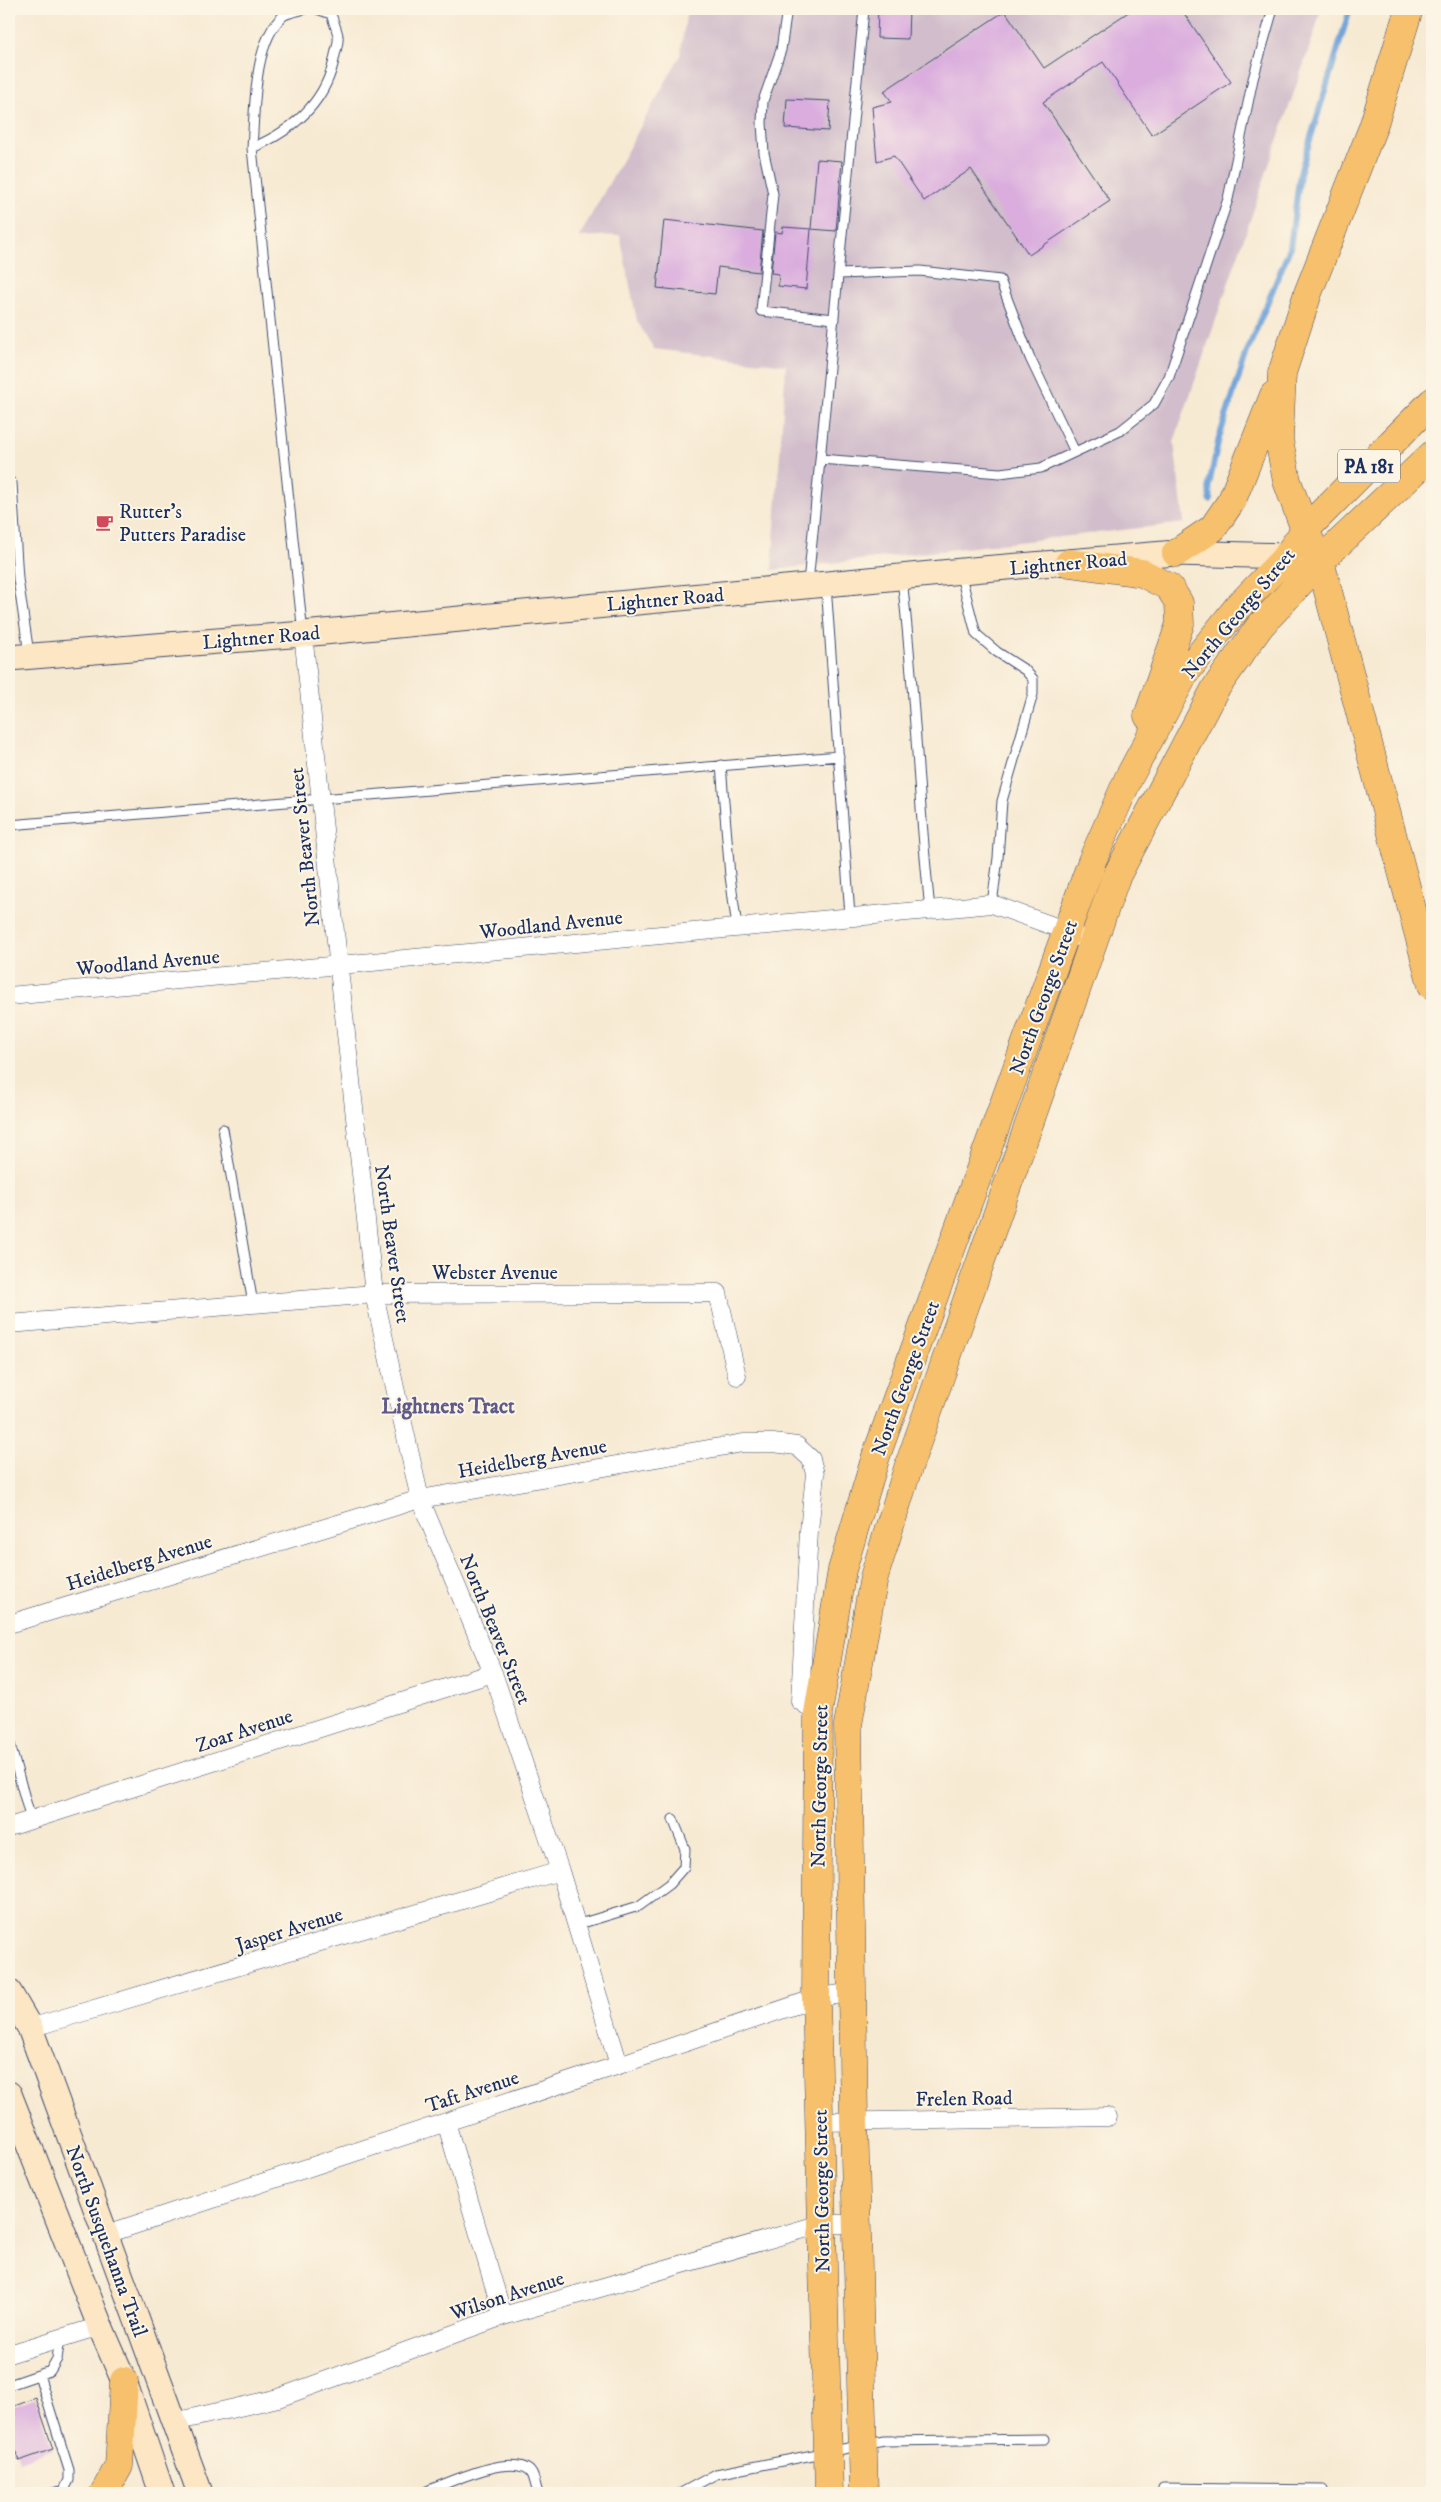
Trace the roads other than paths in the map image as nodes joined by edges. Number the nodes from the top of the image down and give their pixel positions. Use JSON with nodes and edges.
{"nodes":[{"id":1,"x":305,"y":9,"type":"edge"},
{"id":2,"x":317,"y":9,"type":"edge"},
{"id":3,"x":787,"y":9,"type":"edge"},
{"id":4,"x":864,"y":9,"type":"edge"},
{"id":5,"x":1273,"y":9,"type":"edge"},
{"id":6,"x":1409,"y":9,"type":"edge"},
{"id":7,"x":252,"y":148,"type":"junction"},
{"id":8,"x":839,"y":274,"type":"junction"},
{"id":9,"x":834,"y":319,"type":"junction"},
{"id":10,"x":1282,"y":372,"type":"junction"},
{"id":11,"x":1432,"y":402,"type":"edge"},
{"id":12,"x":1075,"y":452,"type":"junction"},
{"id":13,"x":1432,"y":455,"type":"edge"},
{"id":14,"x":820,"y":459,"type":"junction"},
{"id":15,"x":9,"y":483,"type":"edge"},
{"id":16,"x":1305,"y":530,"type":"junction"},
{"id":17,"x":1176,"y":553,"type":"junction"},
{"id":18,"x":1287,"y":556,"type":"junction"},
{"id":19,"x":1320,"y":561,"type":"junction"},
{"id":20,"x":1069,"y":563,"type":"junction"},
{"id":21,"x":960,"y":572,"type":"junction"},
{"id":22,"x":902,"y":577,"type":"junction"},
{"id":23,"x":14,"y":579,"type":"edge"},
{"id":24,"x":817,"y":585,"type":"junction"},
{"id":25,"x":303,"y":634,"type":"junction"},
{"id":26,"x":19,"y":657,"type":"edge"},
{"id":27,"x":839,"y":756,"type":"junction"},
{"id":28,"x":720,"y":766,"type":"junction"},
{"id":29,"x":1129,"y":777,"type":"junction"},
{"id":30,"x":320,"y":798,"type":"junction"},
{"id":31,"x":9,"y":824,"type":"edge"},
{"id":32,"x":992,"y":904,"type":"junction"},
{"id":33,"x":930,"y":910,"type":"junction"},
{"id":34,"x":850,"y":916,"type":"junction"},
{"id":35,"x":737,"y":927,"type":"junction"},
{"id":36,"x":1067,"y":931,"type":"junction"},
{"id":37,"x":1091,"y":943,"type":"junction"},
{"id":38,"x":338,"y":966,"type":"junction"},
{"id":39,"x":1432,"y":985,"type":"edge"},
{"id":40,"x":9,"y":996,"type":"edge"},
{"id":41,"x":223,"y":1129,"type":"dead end"},
{"id":42,"x":374,"y":1294,"type":"junction"},
{"id":43,"x":253,"y":1304,"type":"junction"},
{"id":44,"x":9,"y":1324,"type":"edge"},
{"id":45,"x":737,"y":1376,"type":"dead end"},
{"id":46,"x":420,"y":1499,"type":"junction"},
{"id":47,"x":9,"y":1624,"type":"edge"},
{"id":48,"x":493,"y":1673,"type":"junction"},
{"id":49,"x":818,"y":1713,"type":"junction"},
{"id":50,"x":9,"y":1741,"type":"edge"},
{"id":51,"x":673,"y":1819,"type":"dead end"},
{"id":52,"x":32,"y":1820,"type":"junction"},
{"id":53,"x":9,"y":1827,"type":"edge"},
{"id":54,"x":560,"y":1870,"type":"junction"},
{"id":55,"x":576,"y":1925,"type":"junction"},
{"id":56,"x":9,"y":1992,"type":"edge"},
{"id":57,"x":853,"y":1992,"type":"junction"},
{"id":58,"x":816,"y":1998,"type":"junction"},
{"id":59,"x":30,"y":2028,"type":"junction"},
{"id":60,"x":619,"y":2065,"type":"junction"},
{"id":61,"x":9,"y":2094,"type":"edge"},
{"id":62,"x":1108,"y":2118,"type":"dead end"},
{"id":63,"x":854,"y":2120,"type":"junction"},
{"id":64,"x":446,"y":2122,"type":"junction"},
{"id":65,"x":820,"y":2122,"type":"junction"},
{"id":66,"x":821,"y":2224,"type":"junction"},
{"id":67,"x":858,"y":2224,"type":"junction"},
{"id":68,"x":104,"y":2235,"type":"junction"},
{"id":69,"x":503,"y":2316,"type":"junction"},
{"id":70,"x":100,"y":2326,"type":"junction"},
{"id":71,"x":60,"y":2338,"type":"junction"},
{"id":72,"x":9,"y":2354,"type":"edge"},
{"id":73,"x":38,"y":2375,"type":"junction"},
{"id":74,"x":124,"y":2381,"type":"junction"},
{"id":75,"x":9,"y":2385,"type":"edge"},
{"id":76,"x":174,"y":2422,"type":"junction"},
{"id":77,"x":1045,"y":2439,"type":"dead end"},
{"id":78,"x":863,"y":2445,"type":"junction"},
{"id":79,"x":828,"y":2453,"type":"junction"},
{"id":80,"x":53,"y":2493,"type":"edge"},
{"id":81,"x":104,"y":2493,"type":"edge"},
{"id":82,"x":162,"y":2493,"type":"edge"},
{"id":83,"x":200,"y":2493,"type":"edge"},
{"id":84,"x":422,"y":2493,"type":"edge"},
{"id":85,"x":538,"y":2493,"type":"edge"},
{"id":86,"x":681,"y":2493,"type":"edge"},
{"id":87,"x":829,"y":2493,"type":"edge"},
{"id":88,"x":864,"y":2493,"type":"edge"},
{"id":89,"x":1163,"y":2493,"type":"edge"},
{"id":90,"x":1323,"y":2493,"type":"edge"}],
"edges":[{"from":1,"to":7,"type":"lane"},
{"from":2,"to":7,"type":"lane"},
{"from":3,"to":9,"type":"lane"},
{"from":4,"to":8,"type":"lane"},
{"from":5,"to":12,"type":"lane"},
{"from":6,"to":10,"type":"main road"},
{"from":7,"to":25,"type":"lane"},
{"from":8,"to":9,"type":"lane"},
{"from":8,"to":12,"type":"lane"},
{"from":9,"to":14,"type":"lane"},
{"from":10,"to":16,"type":"main road"},
{"from":10,"to":17,"type":"main road"},
{"from":11,"to":16,"type":"main road","name":"North George Street","number":"PA 181"},
{"from":12,"to":14,"type":"lane"},
{"from":13,"to":19,"type":"main road","name":"North George Street"},
{"from":14,"to":24,"type":"lane"},
{"from":15,"to":23,"type":"lane"},
{"from":16,"to":18,"type":"main road","name":"North George Street"},
{"from":16,"to":19,"type":"main road"},
{"from":17,"to":18,"type":"street","name":"Lightner Road"},
{"from":17,"to":20,"type":"street","name":"Lightner Road"},
{"from":18,"to":19,"type":"street","name":"Lightner Road"},
{"from":18,"to":29,"type":"main road","name":"North George Street"},
{"from":19,"to":37,"type":"main road","name":"North George Street"},
{"from":19,"to":39,"type":"main road"},
{"from":20,"to":21,"type":"street","name":"Lightner Road"},
{"from":20,"to":29,"type":"main road"},
{"from":21,"to":22,"type":"street","name":"Lightner Road"},
{"from":21,"to":32,"type":"lane"},
{"from":22,"to":24,"type":"street","name":"Lightner Road"},
{"from":22,"to":33,"type":"lane"},
{"from":23,"to":26,"type":"lane"},
{"from":24,"to":25,"type":"street","name":"Lightner Road"},
{"from":24,"to":27,"type":"lane"},
{"from":25,"to":26,"type":"street","name":"Lightner Road"},
{"from":25,"to":30,"type":"street","name":"North Beaver Street"},
{"from":27,"to":28,"type":"lane"},
{"from":27,"to":34,"type":"lane"},
{"from":28,"to":30,"type":"lane"},
{"from":28,"to":35,"type":"lane"},
{"from":29,"to":36,"type":"main road","name":"North George Street"},
{"from":30,"to":31,"type":"lane"},
{"from":30,"to":38,"type":"street","name":"North Beaver Street"},
{"from":32,"to":33,"type":"street","name":"Woodland Avenue"},
{"from":32,"to":36,"type":"street","name":"Woodland Avenue"},
{"from":33,"to":34,"type":"street","name":"Woodland Avenue"},
{"from":34,"to":35,"type":"street","name":"Woodland Avenue"},
{"from":35,"to":38,"type":"street","name":"Woodland Avenue"},
{"from":36,"to":37,"type":"street","name":"Woodland Avenue"},
{"from":36,"to":49,"type":"main road","name":"North George Street"},
{"from":37,"to":57,"type":"main road","name":"North George Street"},
{"from":38,"to":40,"type":"street","name":"Woodland Avenue"},
{"from":38,"to":42,"type":"street","name":"North Beaver Street"},
{"from":41,"to":43,"type":"lane"},
{"from":42,"to":43,"type":"street","name":"Webster Avenue"},
{"from":42,"to":45,"type":"street","name":"Webster Avenue"},
{"from":42,"to":46,"type":"street","name":"North Beaver Street"},
{"from":43,"to":44,"type":"street","name":"Webster Avenue"},
{"from":46,"to":47,"type":"street","name":"Heidelberg Avenue"},
{"from":46,"to":48,"type":"street","name":"North Beaver Street"},
{"from":46,"to":49,"type":"street","name":"Heidelberg Avenue"},
{"from":48,"to":52,"type":"street","name":"Zoar Avenue"},
{"from":48,"to":54,"type":"street","name":"North Beaver Street"},
{"from":49,"to":58,"type":"main road","name":"North George Street"},
{"from":50,"to":52,"type":"lane"},
{"from":51,"to":55,"type":"lane"},
{"from":52,"to":53,"type":"street","name":"Zoar Avenue"},
{"from":54,"to":55,"type":"street","name":"North Beaver Street"},
{"from":54,"to":59,"type":"street","name":"Jasper Avenue"},
{"from":55,"to":60,"type":"street","name":"North Beaver Street"},
{"from":56,"to":59,"type":"street","name":"North Susquehanna Trail"},
{"from":57,"to":58,"type":"street","name":"Taft Avenue"},
{"from":57,"to":63,"type":"main road","name":"North George Street"},
{"from":58,"to":60,"type":"street","name":"Taft Avenue"},
{"from":58,"to":65,"type":"main road","name":"North George Street"},
{"from":59,"to":68,"type":"street","name":"North Susquehanna Trail"},
{"from":60,"to":64,"type":"street","name":"Taft Avenue"},
{"from":61,"to":70,"type":"street","name":"North Susquehanna Trail"},
{"from":62,"to":63,"type":"street","name":"Frelen Road"},
{"from":63,"to":65,"type":"street","name":"Frelen Road"},
{"from":63,"to":67,"type":"main road","name":"North George Street"},
{"from":64,"to":68,"type":"street","name":"Taft Avenue"},
{"from":64,"to":69,"type":"street"},
{"from":65,"to":66,"type":"main road","name":"North George Street"},
{"from":66,"to":67,"type":"street","name":"Wilson Avenue"},
{"from":66,"to":69,"type":"street","name":"Wilson Avenue"},
{"from":66,"to":79,"type":"main road","name":"North George Street"},
{"from":67,"to":78,"type":"main road","name":"North George Street"},
{"from":68,"to":76,"type":"street","name":"North Susquehanna Trail"},
{"from":69,"to":76,"type":"street","name":"Wilson Avenue"},
{"from":70,"to":71,"type":"street"},
{"from":70,"to":74,"type":"street","name":"North Susquehanna Trail"},
{"from":71,"to":72,"type":"street"},
{"from":71,"to":73,"type":"lane"},
{"from":73,"to":75,"type":"lane"},
{"from":73,"to":80,"type":"lane"},
{"from":74,"to":81,"type":"main road"},
{"from":74,"to":82,"type":"street","name":"North Susquehanna Trail"},
{"from":76,"to":83,"type":"street","name":"North Susquehanna Trail"},
{"from":77,"to":78,"type":"lane"},
{"from":78,"to":79,"type":"lane"},
{"from":78,"to":88,"type":"main road","name":"North George Street"},
{"from":79,"to":86,"type":"lane"},
{"from":79,"to":87,"type":"main road","name":"North George Street"},
{"from":84,"to":85,"type":"lane"},
{"from":89,"to":90,"type":"lane"}]}
